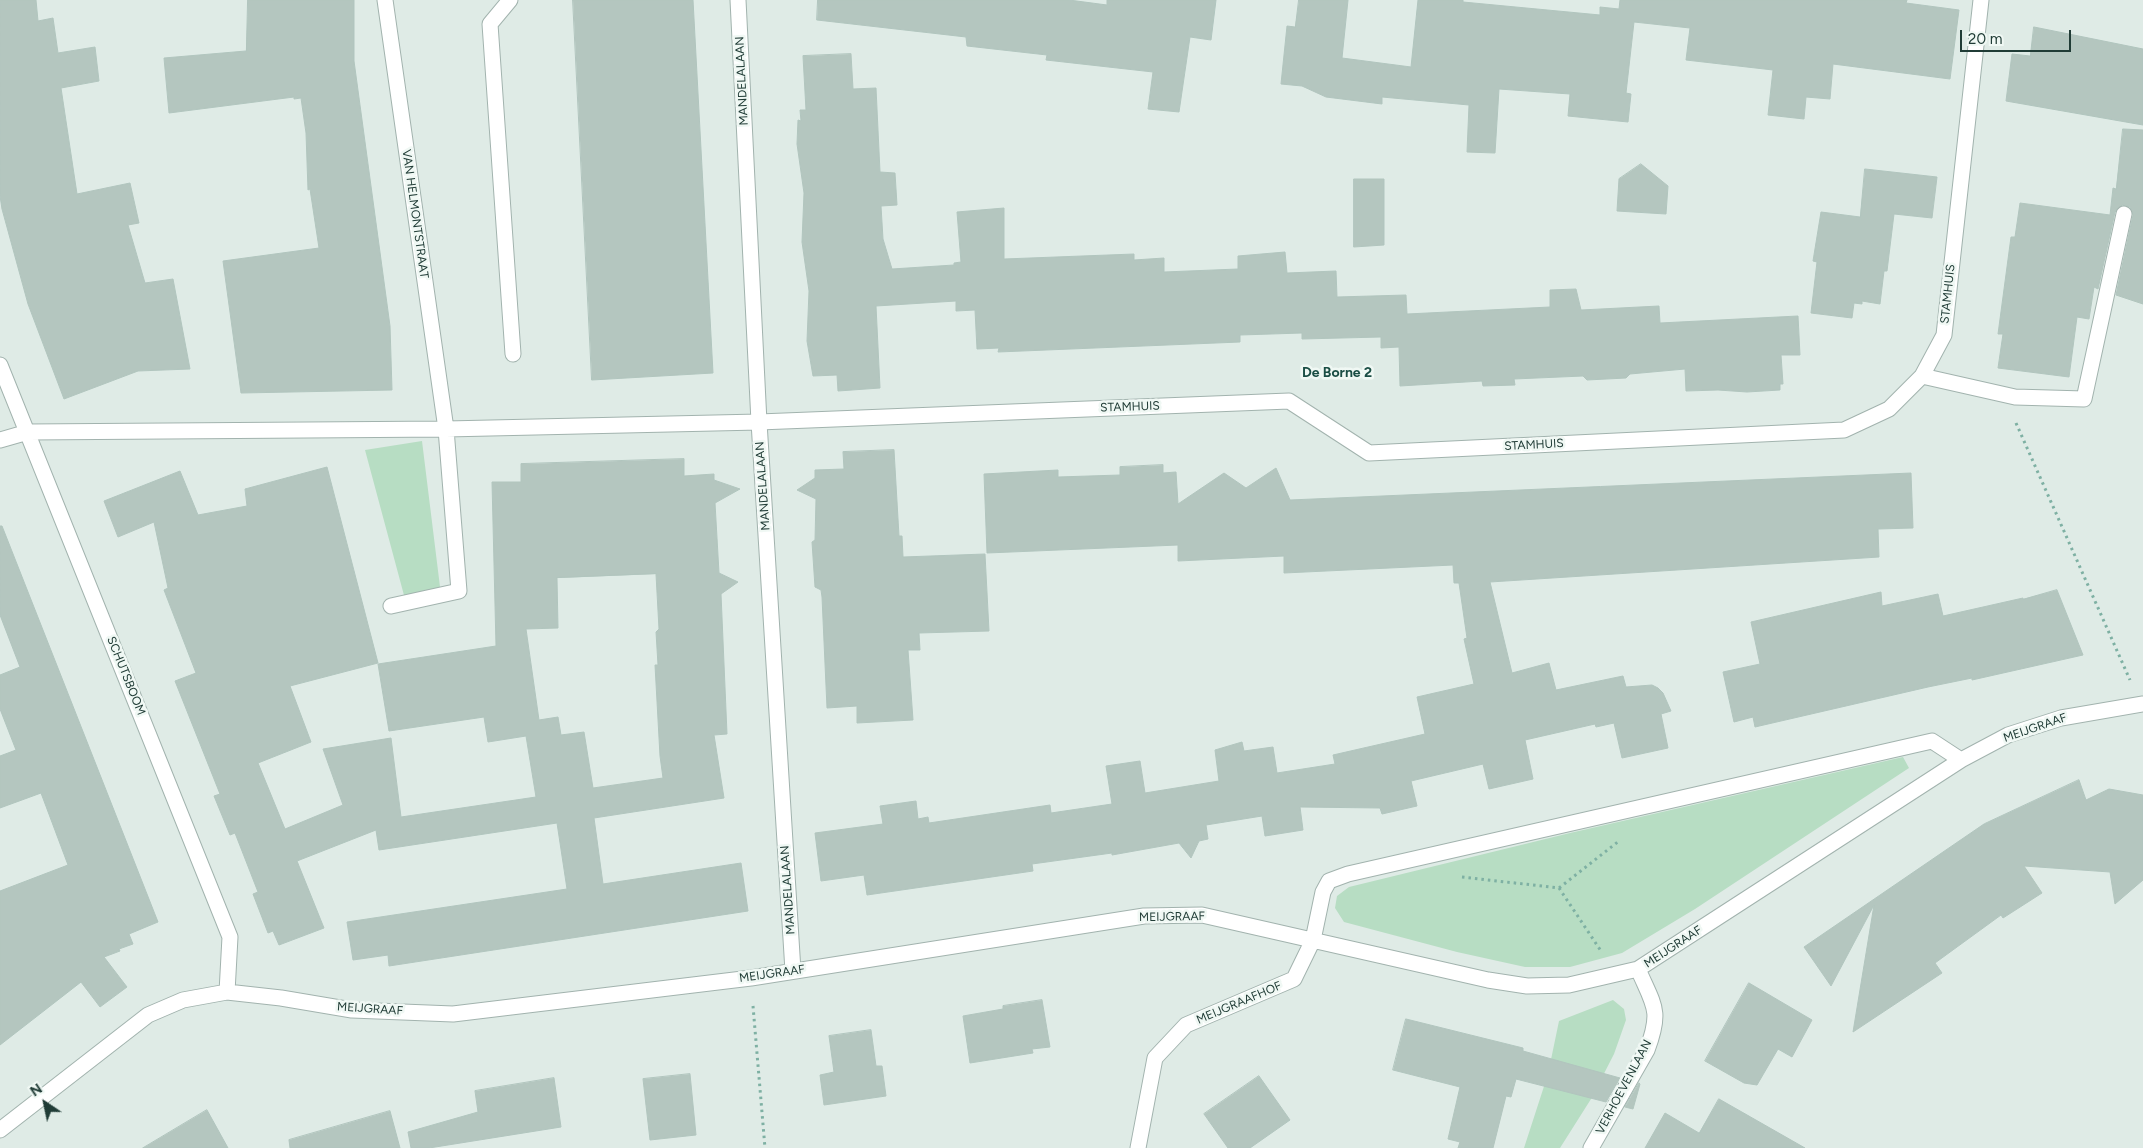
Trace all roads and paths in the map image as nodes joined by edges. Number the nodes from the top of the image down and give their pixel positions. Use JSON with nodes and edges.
{"nodes":[{"id":1,"x":385,"y":0,"type":"edge"},
{"id":2,"x":510,"y":0,"type":"edge"},
{"id":3,"x":738,"y":0,"type":"edge"},
{"id":4,"x":1981,"y":0,"type":"edge"},
{"id":5,"x":2124,"y":214,"type":"dead end"},
{"id":6,"x":513,"y":354,"type":"dead end"},
{"id":7,"x":0,"y":365,"type":"edge"},
{"id":8,"x":1922,"y":376,"type":"junction"},
{"id":9,"x":2015,"y":397,"type":"junction"},
{"id":10,"x":759,"y":422,"type":"junction"},
{"id":11,"x":446,"y":429,"type":"junction"},
{"id":12,"x":28,"y":432,"type":"junction"},
{"id":13,"x":0,"y":440,"type":"edge"},
{"id":14,"x":391,"y":606,"type":"dead end"},
{"id":15,"x":2142,"y":704,"type":"edge"},
{"id":16,"x":1961,"y":760,"type":"junction"},
{"id":17,"x":1628,"y":810,"type":"junction"},
{"id":18,"x":1453,"y":850,"type":"junction"},
{"id":19,"x":1559,"y":888,"type":"junction"},
{"id":20,"x":1313,"y":940,"type":"junction"},
{"id":21,"x":1638,"y":969,"type":"junction"},
{"id":22,"x":793,"y":971,"type":"junction"},
{"id":23,"x":1617,"y":975,"type":"junction"},
{"id":24,"x":751,"y":978,"type":"junction"},
{"id":25,"x":228,"y":992,"type":"junction"},
{"id":26,"x":0,"y":1130,"type":"edge"},
{"id":27,"x":765,"y":1148,"type":"edge"},
{"id":28,"x":1138,"y":1148,"type":"edge"},
{"id":29,"x":1591,"y":1148,"type":"edge"}],
"edges":[{"from":1,"to":11,"type":"street","name":"VAN HELMONTSTRAAT"},
{"from":2,"to":6,"type":"street"},
{"from":3,"to":10,"type":"street","name":"MANDELALAAN"},
{"from":4,"to":8,"type":"street","name":"STAMHUIS"},
{"from":5,"to":9,"type":"street"},
{"from":7,"to":12,"type":"street","name":"SCHUTSBOOM"},
{"from":8,"to":9,"type":"street"},
{"from":8,"to":10,"type":"street","name":"STAMHUIS"},
{"from":9,"to":15,"type":"path"},
{"from":10,"to":11,"type":"street"},
{"from":10,"to":22,"type":"street","name":"MANDELALAAN"},
{"from":11,"to":12,"type":"street"},
{"from":11,"to":14,"type":"street","name":"VAN HELMONTSTRAAT"},
{"from":12,"to":13,"type":"street"},
{"from":12,"to":25,"type":"street","name":"SCHUTSBOOM"},
{"from":15,"to":16,"type":"street","name":"MEIJGRAAF"},
{"from":16,"to":17,"type":"street"},
{"from":16,"to":21,"type":"street","name":"MEIJGRAAF"},
{"from":17,"to":18,"type":"street"},
{"from":17,"to":19,"type":"path"},
{"from":18,"to":19,"type":"path"},
{"from":18,"to":20,"type":"street"},
{"from":19,"to":23,"type":"path"},
{"from":20,"to":22,"type":"street","name":"MEIJGRAAF"},
{"from":20,"to":23,"type":"street","name":"MEIJGRAAF"},
{"from":20,"to":28,"type":"street","name":"MEIJGRAAFHOF"},
{"from":21,"to":23,"type":"street","name":"MEIJGRAAF"},
{"from":21,"to":29,"type":"street","name":"VERHOEVENLAAN"},
{"from":22,"to":24,"type":"street","name":"MEIJGRAAF"},
{"from":24,"to":25,"type":"street","name":"MEIJGRAAF"},
{"from":24,"to":27,"type":"path"},
{"from":25,"to":26,"type":"street","name":"MEIJGRAAF"}]}
